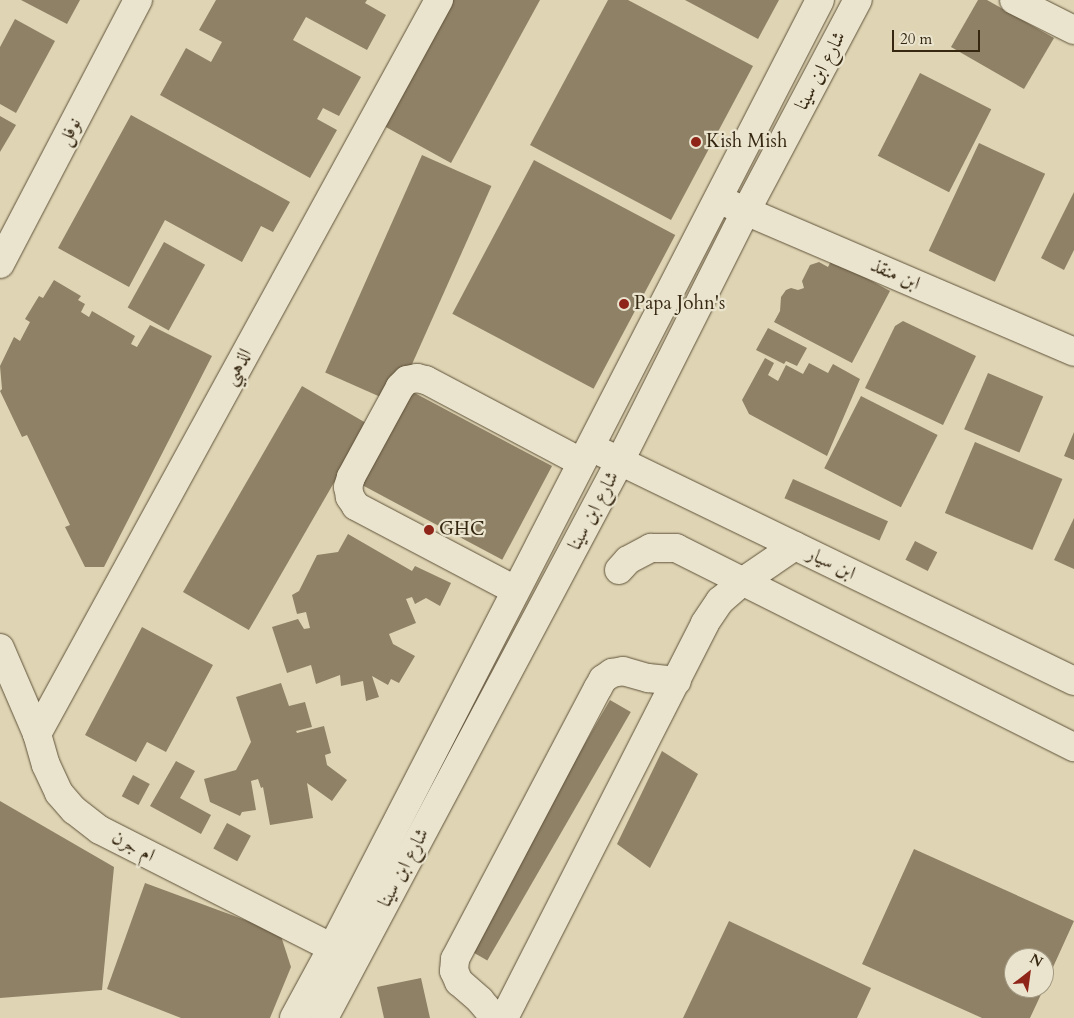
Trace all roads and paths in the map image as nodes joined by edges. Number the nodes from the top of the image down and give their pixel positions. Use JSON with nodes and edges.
{"nodes":[{"id":1,"x":138,"y":0,"type":"edge"},
{"id":2,"x":439,"y":0,"type":"edge"},
{"id":3,"x":820,"y":0,"type":"edge"},
{"id":4,"x":858,"y":0,"type":"edge"},
{"id":5,"x":1014,"y":0,"type":"edge"},
{"id":6,"x":1074,"y":30,"type":"edge"},
{"id":7,"x":716,"y":198,"type":"junction"},
{"id":8,"x":745,"y":212,"type":"junction"},
{"id":9,"x":11,"y":220,"type":"edge"},
{"id":10,"x":0,"y":264,"type":"edge"},
{"id":11,"x":1074,"y":352,"type":"edge"},
{"id":12,"x":585,"y":454,"type":"junction"},
{"id":13,"x":620,"y":461,"type":"junction"},
{"id":14,"x":795,"y":546,"type":"junction"},
{"id":15,"x":620,"y":570,"type":"dead end"},
{"id":16,"x":742,"y":582,"type":"junction"},
{"id":17,"x":515,"y":590,"type":"junction"},
{"id":18,"x":0,"y":648,"type":"edge"},
{"id":19,"x":677,"y":680,"type":"junction"},
{"id":20,"x":1074,"y":681,"type":"edge"},
{"id":21,"x":37,"y":734,"type":"junction"},
{"id":22,"x":1074,"y":748,"type":"edge"},
{"id":23,"x":344,"y":954,"type":"junction"},
{"id":24,"x":294,"y":1018,"type":"edge"},
{"id":25,"x":324,"y":1018,"type":"edge"},
{"id":26,"x":495,"y":1018,"type":"edge"},
{"id":27,"x":504,"y":1018,"type":"edge"}],
"edges":[{"from":1,"to":9,"type":"street","name":"نوفل"},
{"from":2,"to":21,"type":"street","name":"الذهبي"},
{"from":3,"to":7,"type":"street","name":"شارع ابن سينا"},
{"from":4,"to":8,"type":"street","name":"شارع ابن سينا"},
{"from":5,"to":6,"type":"street"},
{"from":7,"to":8,"type":"street","name":"ابن منقذ"},
{"from":7,"to":12,"type":"street","name":"شارع ابن سينا"},
{"from":8,"to":11,"type":"street","name":"ابن منقذ"},
{"from":8,"to":13,"type":"street","name":"شارع ابن سينا"},
{"from":9,"to":10,"type":"street","name":"نوفل"},
{"from":12,"to":13,"type":"street","name":"ابن سيار"},
{"from":12,"to":17,"type":"street","name":"شارع ابن سينا"},
{"from":12,"to":17,"type":"street","name":"ابن سيار"},
{"from":13,"to":14,"type":"street","name":"ابن سيار"},
{"from":13,"to":23,"type":"street","name":"شارع ابن سينا"},
{"from":14,"to":16,"type":"street"},
{"from":14,"to":20,"type":"street","name":"ابن سيار"},
{"from":15,"to":16,"type":"street"},
{"from":16,"to":19,"type":"street"},
{"from":16,"to":22,"type":"street"},
{"from":17,"to":23,"type":"street","name":"شارع ابن سينا"},
{"from":18,"to":21,"type":"street","name":"ام جرن"},
{"from":19,"to":26,"type":"street"},
{"from":19,"to":27,"type":"street"},
{"from":21,"to":23,"type":"street","name":"ام جرن"},
{"from":23,"to":24,"type":"street","name":"شارع ابن سينا"},
{"from":23,"to":25,"type":"street","name":"شارع ابن سينا"}]}
